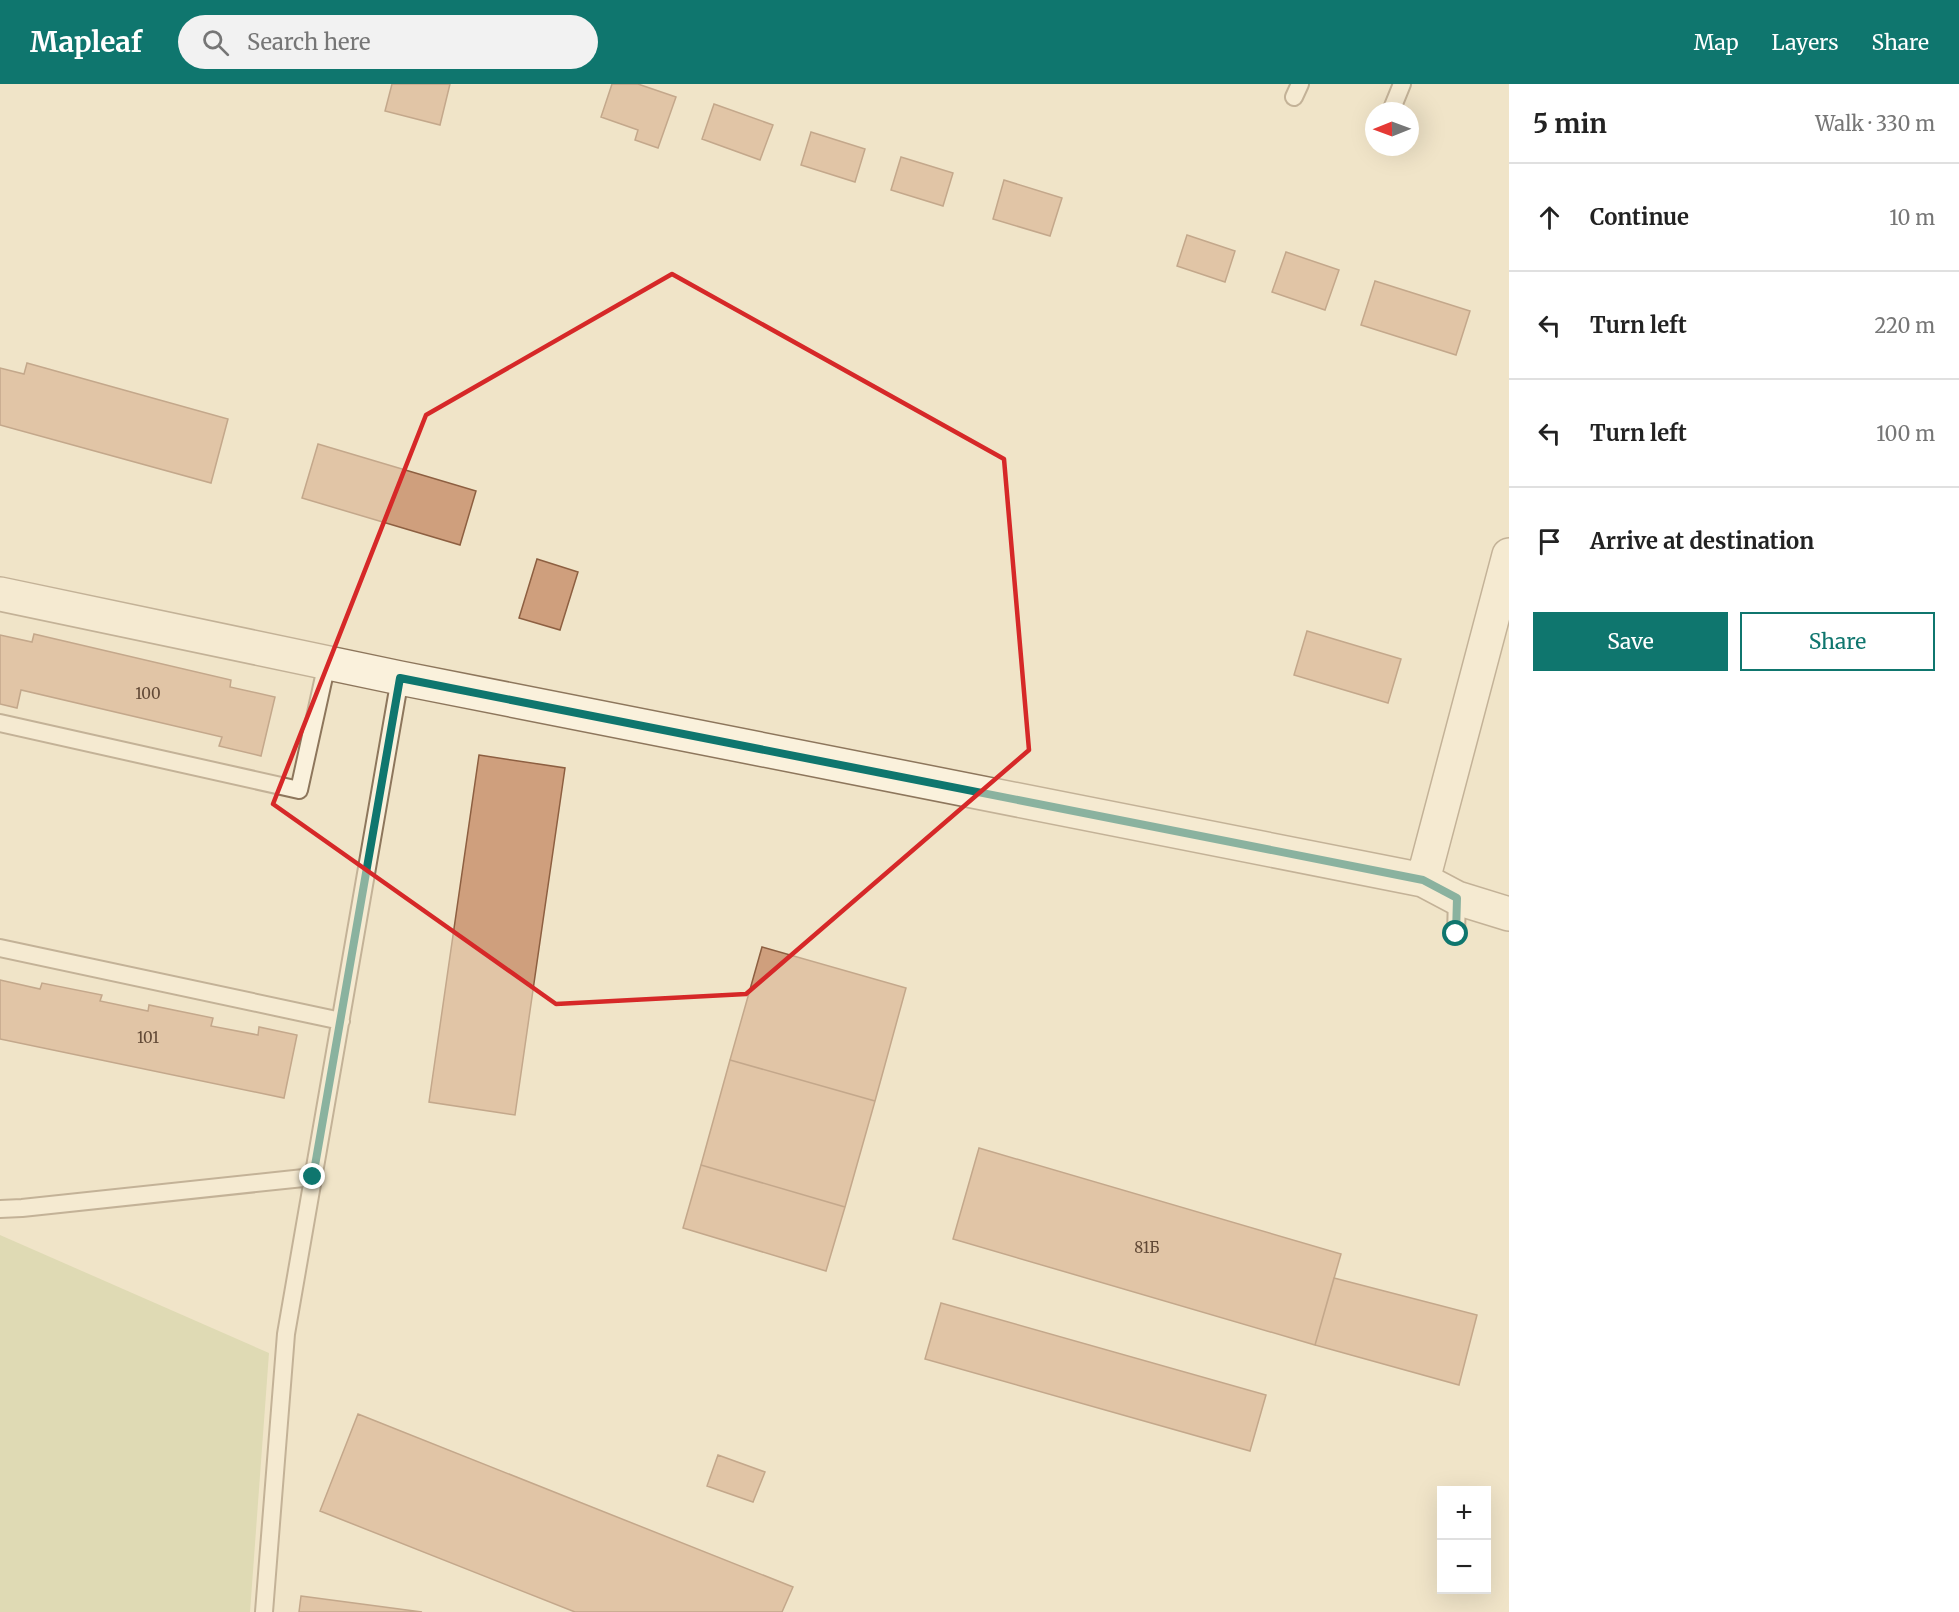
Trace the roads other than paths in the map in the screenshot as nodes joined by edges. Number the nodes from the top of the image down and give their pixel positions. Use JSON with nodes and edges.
{"nodes":[{"id":1,"x":1401,"y":84,"type":"edge"},
{"id":2,"x":1394,"y":102,"type":"edge"},
{"id":3,"x":1509,"y":555,"type":"edge"},
{"id":4,"x":0,"y":594,"type":"edge"},
{"id":5,"x":327,"y":663,"type":"junction"},
{"id":6,"x":400,"y":678,"type":"junction"},
{"id":7,"x":0,"y":723,"type":"edge"},
{"id":8,"x":1423,"y":880,"type":"junction"},
{"id":9,"x":1457,"y":898,"type":"junction"},
{"id":10,"x":1509,"y":914,"type":"edge"},
{"id":11,"x":1456,"y":934,"type":"dead end"},
{"id":12,"x":0,"y":948,"type":"edge"},
{"id":13,"x":341,"y":1021,"type":"junction"},
{"id":14,"x":313,"y":1177,"type":"junction"},
{"id":15,"x":0,"y":1209,"type":"edge"},
{"id":16,"x":264,"y":1612,"type":"edge"}],
"edges":[{"from":1,"to":2,"type":"lane"},
{"from":3,"to":8,"type":"street"},
{"from":4,"to":5,"type":"street"},
{"from":5,"to":6,"type":"street"},
{"from":5,"to":7,"type":"lane"},
{"from":6,"to":8,"type":"street"},
{"from":6,"to":13,"type":"lane"},
{"from":8,"to":9,"type":"street"},
{"from":9,"to":10,"type":"street"},
{"from":9,"to":11,"type":"lane"},
{"from":12,"to":13,"type":"lane"},
{"from":13,"to":14,"type":"lane"},
{"from":14,"to":15,"type":"lane"},
{"from":14,"to":16,"type":"lane"}]}
